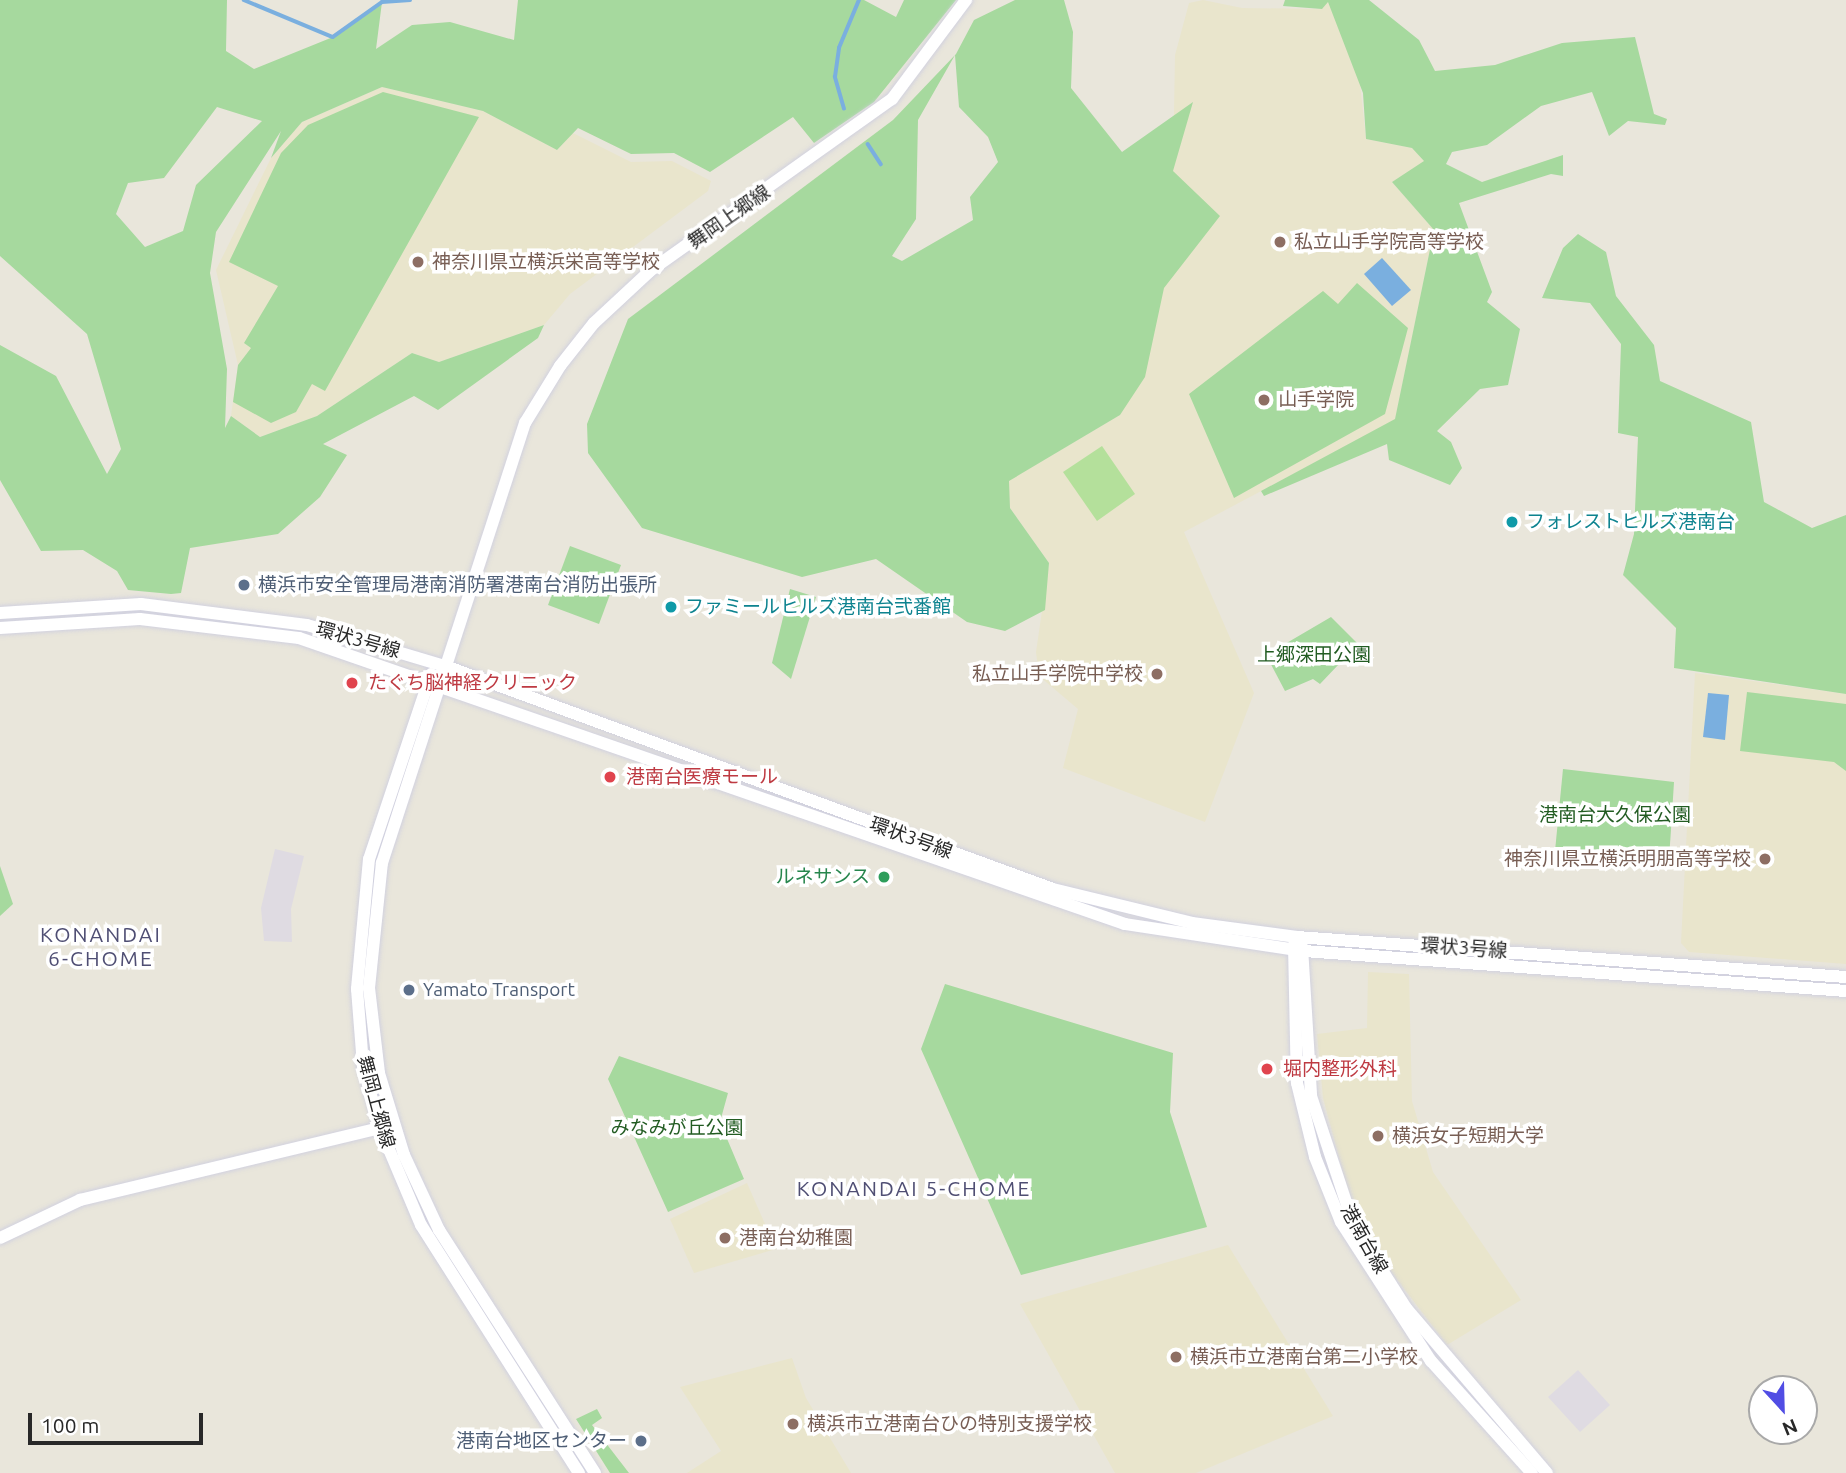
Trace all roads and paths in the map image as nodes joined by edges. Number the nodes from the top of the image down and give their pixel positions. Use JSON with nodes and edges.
{"nodes":[{"id":1,"x":966,"y":0,"type":"edge"},
{"id":2,"x":0,"y":614,"type":"edge"},
{"id":3,"x":0,"y":628,"type":"edge"},
{"id":4,"x":442,"y":665,"type":"junction"},
{"id":5,"x":435,"y":681,"type":"junction"},
{"id":6,"x":1297,"y":937,"type":"junction"},
{"id":7,"x":1298,"y":951,"type":"junction"},
{"id":8,"x":1846,"y":977,"type":"edge"},
{"id":9,"x":1846,"y":991,"type":"edge"},
{"id":10,"x":394,"y":1125,"type":"junction"},
{"id":11,"x":380,"y":1128,"type":"junction"},
{"id":12,"x":0,"y":1238,"type":"edge"},
{"id":13,"x":579,"y":1473,"type":"edge"},
{"id":14,"x":595,"y":1473,"type":"edge"},
{"id":15,"x":1532,"y":1473,"type":"edge"},
{"id":16,"x":1547,"y":1473,"type":"edge"}],
"edges":[{"from":1,"to":4,"type":"street","name":"舞岡上郷線"},
{"from":2,"to":4,"type":"street","name":"環状3号線"},
{"from":3,"to":5,"type":"street","name":"環状3号線"},
{"from":4,"to":5,"type":"street","name":"舞岡上郷線"},
{"from":4,"to":6,"type":"street","name":"環状3号線"},
{"from":5,"to":7,"type":"street","name":"環状3号線"},
{"from":5,"to":10,"type":"street","name":"舞岡上郷線"},
{"from":5,"to":11,"type":"street","name":"舞岡上郷線"},
{"from":6,"to":7,"type":"street"},
{"from":6,"to":8,"type":"street","name":"環状3号線"},
{"from":7,"to":9,"type":"street","name":"環状3号線"},
{"from":7,"to":15,"type":"street","name":"港南台線"},
{"from":7,"to":16,"type":"street","name":"港南台線"},
{"from":10,"to":11,"type":"street"},
{"from":10,"to":14,"type":"street","name":"舞岡上郷線"},
{"from":11,"to":12,"type":"street"},
{"from":11,"to":13,"type":"street","name":"舞岡上郷線"}]}
